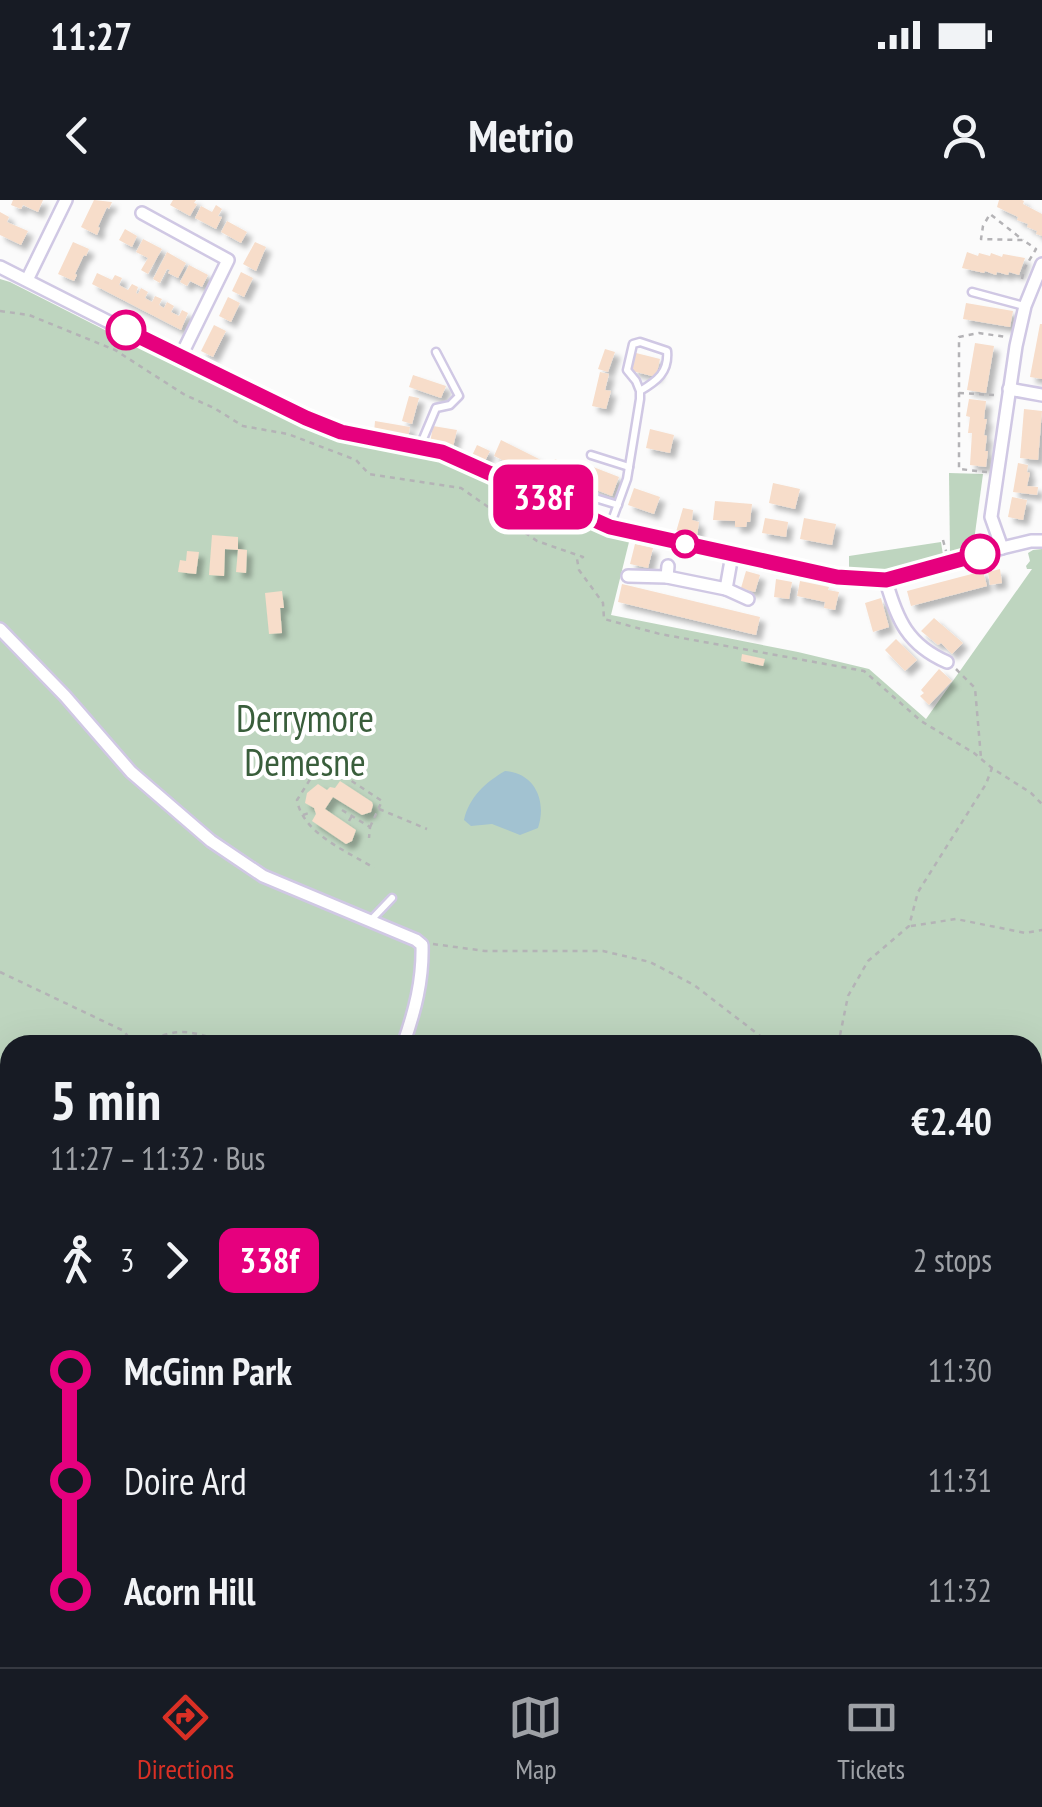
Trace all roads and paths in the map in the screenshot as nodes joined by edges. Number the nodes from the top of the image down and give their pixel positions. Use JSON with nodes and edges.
{"nodes":[{"id":1,"x":66,"y":200,"type":"edge"},
{"id":2,"x":142,"y":212,"type":"dead end"},
{"id":3,"x":1023,"y":240,"type":"junction"},
{"id":4,"x":238,"y":250,"type":"dead end"},
{"id":5,"x":228,"y":260,"type":"junction"},
{"id":6,"x":1042,"y":264,"type":"edge"},
{"id":7,"x":0,"y":266,"type":"edge"},
{"id":8,"x":28,"y":280,"type":"junction"},
{"id":9,"x":972,"y":292,"type":"dead end"},
{"id":10,"x":1023,"y":305,"type":"junction"},
{"id":11,"x":0,"y":311,"type":"edge"},
{"id":12,"x":1007,"y":337,"type":"dead end"},
{"id":13,"x":436,"y":352,"type":"dead end"},
{"id":14,"x":180,"y":358,"type":"junction"},
{"id":15,"x":1010,"y":390,"type":"junction"},
{"id":16,"x":640,"y":391,"type":"junction"},
{"id":17,"x":959,"y":393,"type":"junction"},
{"id":18,"x":1042,"y":395,"type":"edge"},
{"id":19,"x":996,"y":396,"type":"dead end"},
{"id":20,"x":420,"y":447,"type":"junction"},
{"id":21,"x":591,"y":456,"type":"dead end"},
{"id":22,"x":629,"y":467,"type":"junction"},
{"id":23,"x":988,"y":472,"type":"dead end"},
{"id":24,"x":595,"y":498,"type":"dead end"},
{"id":25,"x":618,"y":505,"type":"junction"},
{"id":26,"x":610,"y":527,"type":"junction"},
{"id":27,"x":1042,"y":540,"type":"edge"},
{"id":28,"x":1002,"y":548,"type":"junction"},
{"id":29,"x":732,"y":555,"type":"junction"},
{"id":30,"x":628,"y":576,"type":"dead end"},
{"id":31,"x":886,"y":580,"type":"junction"},
{"id":32,"x":726,"y":589,"type":"junction"},
{"id":33,"x":748,"y":599,"type":"dead end"},
{"id":34,"x":0,"y":628,"type":"edge"},
{"id":35,"x":947,"y":662,"type":"joint"},
{"id":36,"x":981,"y":760,"type":"junction"},
{"id":37,"x":992,"y":768,"type":"junction"},
{"id":38,"x":1042,"y":804,"type":"edge"},
{"id":39,"x":378,"y":808,"type":"junction"},
{"id":40,"x":342,"y":810,"type":"dead end"},
{"id":41,"x":312,"y":812,"type":"dead end"},
{"id":42,"x":302,"y":816,"type":"junction"},
{"id":43,"x":370,"y":827,"type":"junction"},
{"id":44,"x":427,"y":830,"type":"dead end"},
{"id":45,"x":368,"y":838,"type":"dead end"},
{"id":46,"x":374,"y":868,"type":"dead end"},
{"id":47,"x":392,"y":898,"type":"dead end"},
{"id":48,"x":371,"y":920,"type":"junction"},
{"id":49,"x":909,"y":926,"type":"junction"},
{"id":50,"x":1042,"y":930,"type":"edge"},
{"id":51,"x":422,"y":945,"type":"junction"},
{"id":52,"x":0,"y":972,"type":"edge"},
{"id":53,"x":127,"y":1035,"type":"edge"},
{"id":54,"x":407,"y":1035,"type":"edge"},
{"id":55,"x":759,"y":1035,"type":"edge"},
{"id":56,"x":840,"y":1035,"type":"edge"}],
"edges":[{"from":1,"to":8,"type":"street"},
{"from":2,"to":5,"type":"street"},
{"from":3,"to":3,"type":"path"},
{"from":3,"to":10,"type":"path"},
{"from":4,"to":5,"type":"street"},
{"from":5,"to":14,"type":"street"},
{"from":6,"to":10,"type":"street"},
{"from":7,"to":8,"type":"street"},
{"from":8,"to":14,"type":"street"},
{"from":9,"to":10,"type":"lane"},
{"from":10,"to":15,"type":"street"},
{"from":11,"to":36,"type":"path"},
{"from":12,"to":17,"type":"path"},
{"from":13,"to":20,"type":"lane"},
{"from":14,"to":20,"type":"street"},
{"from":15,"to":18,"type":"street"},
{"from":15,"to":28,"type":"street"},
{"from":16,"to":16,"type":"lane"},
{"from":16,"to":22,"type":"lane"},
{"from":17,"to":19,"type":"path"},
{"from":17,"to":23,"type":"path"},
{"from":20,"to":26,"type":"street"},
{"from":21,"to":22,"type":"lane"},
{"from":22,"to":25,"type":"lane"},
{"from":24,"to":25,"type":"lane"},
{"from":25,"to":26,"type":"lane"},
{"from":26,"to":29,"type":"street"},
{"from":27,"to":28,"type":"street"},
{"from":28,"to":31,"type":"street"},
{"from":29,"to":31,"type":"street"},
{"from":29,"to":32,"type":"street"},
{"from":30,"to":32,"type":"street"},
{"from":31,"to":35,"type":"street"},
{"from":32,"to":33,"type":"street"},
{"from":34,"to":48,"type":"street"},
{"from":35,"to":36,"type":"path"},
{"from":36,"to":37,"type":"path"},
{"from":37,"to":38,"type":"path"},
{"from":37,"to":49,"type":"path"},
{"from":39,"to":42,"type":"path"},
{"from":39,"to":43,"type":"path"},
{"from":39,"to":44,"type":"path"},
{"from":40,"to":43,"type":"path"},
{"from":41,"to":42,"type":"path"},
{"from":42,"to":46,"type":"path"},
{"from":43,"to":45,"type":"path"},
{"from":47,"to":48,"type":"lane"},
{"from":48,"to":51,"type":"street"},
{"from":49,"to":50,"type":"path"},
{"from":49,"to":56,"type":"path"},
{"from":51,"to":54,"type":"street"},
{"from":51,"to":55,"type":"path"},
{"from":52,"to":53,"type":"path"}]}
